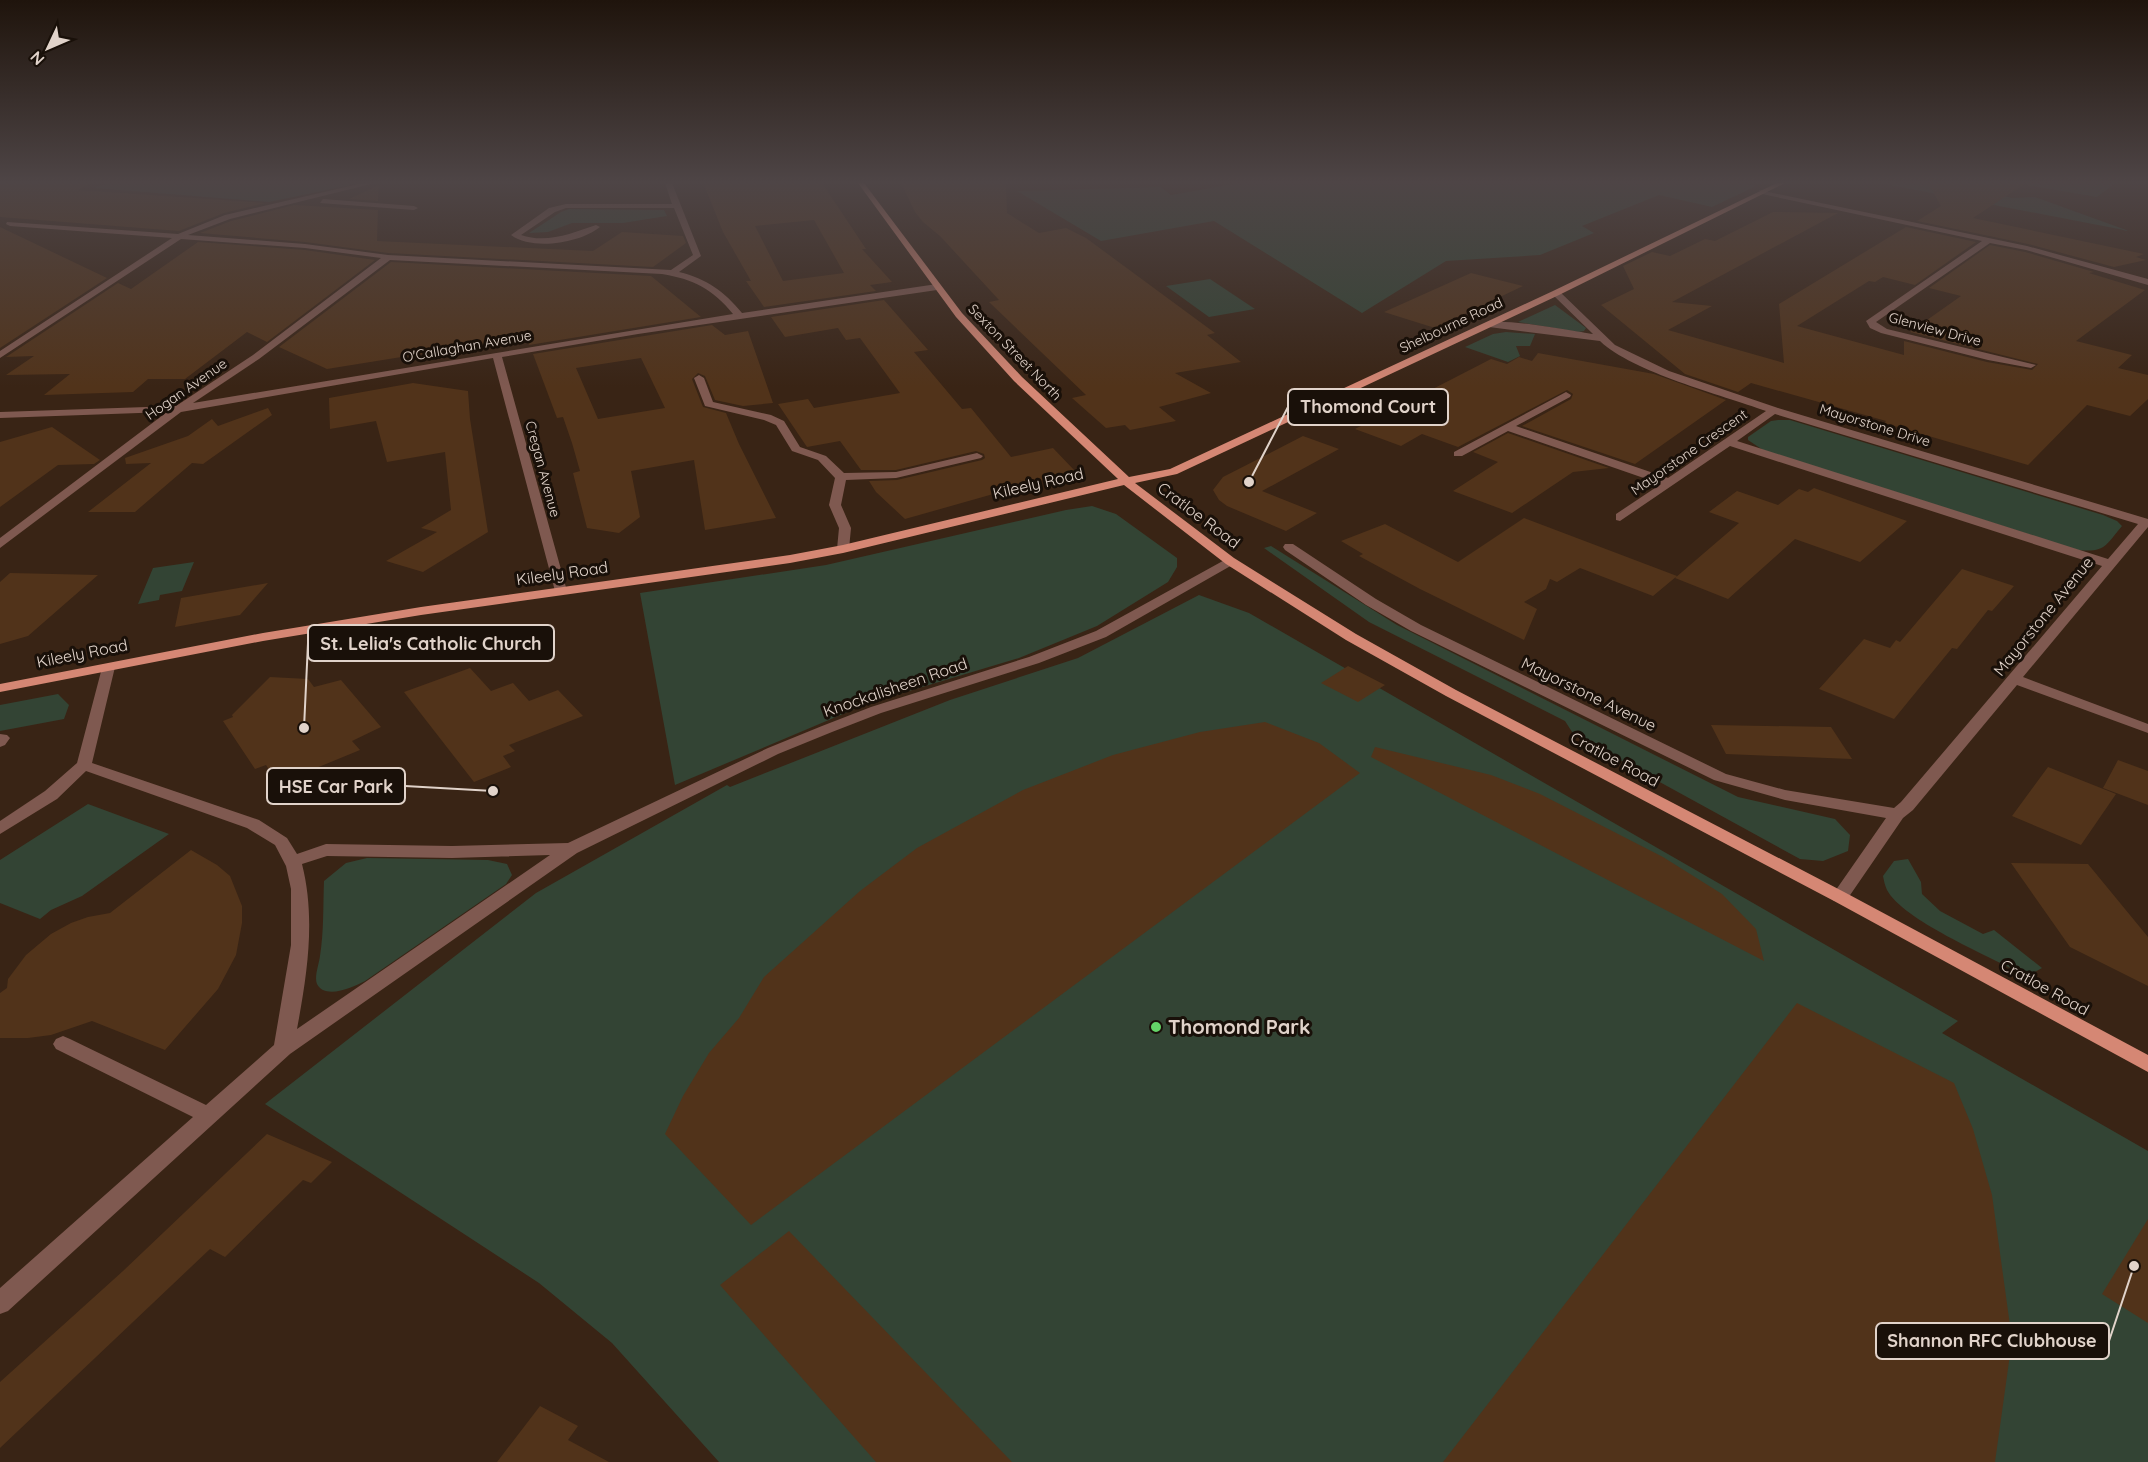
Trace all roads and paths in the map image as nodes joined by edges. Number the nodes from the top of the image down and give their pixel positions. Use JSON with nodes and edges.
{"nodes":[{"id":1,"x":158,"y":251,"type":"edge"},
{"id":2,"x":344,"y":251,"type":"edge"},
{"id":3,"x":695,"y":251,"type":"edge"},
{"id":4,"x":911,"y":251,"type":"edge"},
{"id":5,"x":1641,"y":251,"type":"edge"},
{"id":6,"x":1973,"y":251,"type":"edge"},
{"id":7,"x":2034,"y":251,"type":"edge"},
{"id":8,"x":388,"y":257,"type":"junction"},
{"id":9,"x":672,"y":273,"type":"junction"},
{"id":10,"x":2148,"y":282,"type":"edge"},
{"id":11,"x":937,"y":287,"type":"junction"},
{"id":12,"x":1556,"y":293,"type":"junction"},
{"id":13,"x":740,"y":316,"type":"junction"},
{"id":14,"x":1489,"y":324,"type":"junction"},
{"id":15,"x":1602,"y":338,"type":"junction"},
{"id":16,"x":0,"y":355,"type":"edge"},
{"id":17,"x":497,"y":355,"type":"junction"},
{"id":18,"x":2031,"y":365,"type":"dead end"},
{"id":19,"x":699,"y":378,"type":"dead end"},
{"id":20,"x":1566,"y":395,"type":"dead end"},
{"id":21,"x":178,"y":409,"type":"junction"},
{"id":22,"x":1774,"y":411,"type":"junction"},
{"id":23,"x":0,"y":415,"type":"edge"},
{"id":24,"x":1508,"y":427,"type":"junction"},
{"id":25,"x":1729,"y":442,"type":"junction"},
{"id":26,"x":1091,"y":448,"type":"joint"},
{"id":27,"x":1458,"y":454,"type":"dead end"},
{"id":28,"x":977,"y":456,"type":"dead end"},
{"id":29,"x":841,"y":477,"type":"junction"},
{"id":30,"x":1127,"y":482,"type":"junction"},
{"id":31,"x":1670,"y":483,"type":"junction"},
{"id":32,"x":1620,"y":517,"type":"dead end"},
{"id":33,"x":2147,"y":522,"type":"edge"},
{"id":34,"x":0,"y":544,"type":"edge"},
{"id":35,"x":1289,"y":547,"type":"dead end"},
{"id":36,"x":843,"y":549,"type":"junction"},
{"id":37,"x":1230,"y":561,"type":"junction"},
{"id":38,"x":2109,"y":564,"type":"junction"},
{"id":39,"x":561,"y":591,"type":"junction"},
{"id":40,"x":108,"y":666,"type":"junction"},
{"id":41,"x":2015,"y":679,"type":"junction"},
{"id":42,"x":0,"y":688,"type":"edge"},
{"id":43,"x":2148,"y":729,"type":"edge"},
{"id":44,"x":84,"y":765,"type":"junction"},
{"id":45,"x":1897,"y":814,"type":"junction"},
{"id":46,"x":0,"y":829,"type":"edge"},
{"id":47,"x":571,"y":849,"type":"junction"},
{"id":48,"x":291,"y":862,"type":"junction"},
{"id":49,"x":1840,"y":897,"type":"junction"},
{"id":50,"x":63,"y":1044,"type":"dead end"},
{"id":51,"x":283,"y":1049,"type":"junction"},
{"id":52,"x":2148,"y":1064,"type":"edge"},
{"id":53,"x":209,"y":1116,"type":"junction"},
{"id":54,"x":0,"y":1303,"type":"edge"}],
"edges":[{"from":1,"to":16,"type":"street"},
{"from":2,"to":8,"type":"street"},
{"from":3,"to":9,"type":"street"},
{"from":4,"to":11,"type":"main road","name":"Sexton Street North"},
{"from":5,"to":12,"type":"main road","name":"Shelbourne Road"},
{"from":6,"to":18,"type":"street","name":"Glenview Drive"},
{"from":7,"to":10,"type":"street"},
{"from":8,"to":9,"type":"street"},
{"from":8,"to":21,"type":"street","name":"Hogan Avenue"},
{"from":9,"to":13,"type":"street"},
{"from":11,"to":13,"type":"street","name":"O'Callaghan Avenue"},
{"from":11,"to":26,"type":"main road","name":"Sexton Street North"},
{"from":12,"to":14,"type":"main road","name":"Shelbourne Road"},
{"from":12,"to":15,"type":"street","name":"Mayorstone Drive"},
{"from":13,"to":17,"type":"street","name":"O'Callaghan Avenue"},
{"from":14,"to":15,"type":"street","name":"Mayorstone Drive"},
{"from":14,"to":30,"type":"main road","name":"Shelbourne Road"},
{"from":15,"to":22,"type":"street","name":"Mayorstone Drive"},
{"from":17,"to":21,"type":"street","name":"O'Callaghan Avenue"},
{"from":17,"to":39,"type":"street","name":"Cregan Avenue"},
{"from":19,"to":29,"type":"street"},
{"from":20,"to":24,"type":"street"},
{"from":21,"to":23,"type":"street","name":"O'Callaghan Avenue"},
{"from":21,"to":34,"type":"street","name":"Hogan Avenue"},
{"from":22,"to":25,"type":"street","name":"Mayorstone Crescent"},
{"from":22,"to":33,"type":"street","name":"Mayorstone Drive"},
{"from":24,"to":27,"type":"street"},
{"from":24,"to":31,"type":"street"},
{"from":25,"to":31,"type":"street","name":"Mayorstone Crescent"},
{"from":25,"to":38,"type":"street"},
{"from":26,"to":30,"type":"main road","name":"Cratloe Road"},
{"from":28,"to":29,"type":"street"},
{"from":29,"to":36,"type":"street"},
{"from":30,"to":36,"type":"main road","name":"Kileely Road"},
{"from":30,"to":37,"type":"main road","name":"Cratloe Road"},
{"from":31,"to":32,"type":"street","name":"Mayorstone Crescent"},
{"from":33,"to":38,"type":"street","name":"Mayorstone Avenue"},
{"from":35,"to":45,"type":"street","name":"Mayorstone Avenue"},
{"from":36,"to":39,"type":"main road","name":"Kileely Road"},
{"from":37,"to":47,"type":"street","name":"Knockalisheen Road"},
{"from":37,"to":49,"type":"main road","name":"Cratloe Road"},
{"from":38,"to":41,"type":"street","name":"Mayorstone Avenue"},
{"from":39,"to":40,"type":"main road","name":"Kileely Road"},
{"from":40,"to":42,"type":"main road","name":"Kileely Road"},
{"from":40,"to":44,"type":"street"},
{"from":41,"to":43,"type":"street"},
{"from":41,"to":45,"type":"street","name":"Mayorstone Avenue"},
{"from":44,"to":46,"type":"street"},
{"from":44,"to":48,"type":"street"},
{"from":45,"to":49,"type":"street","name":"Mayorstone Avenue"},
{"from":47,"to":48,"type":"street"},
{"from":47,"to":51,"type":"street","name":"Knockalisheen Road"},
{"from":48,"to":51,"type":"street"},
{"from":49,"to":52,"type":"main road","name":"Cratloe Road"},
{"from":50,"to":53,"type":"street"},
{"from":51,"to":53,"type":"street","name":"Knockalisheen Road"},
{"from":53,"to":54,"type":"street","name":"Knockalisheen Road"}]}
